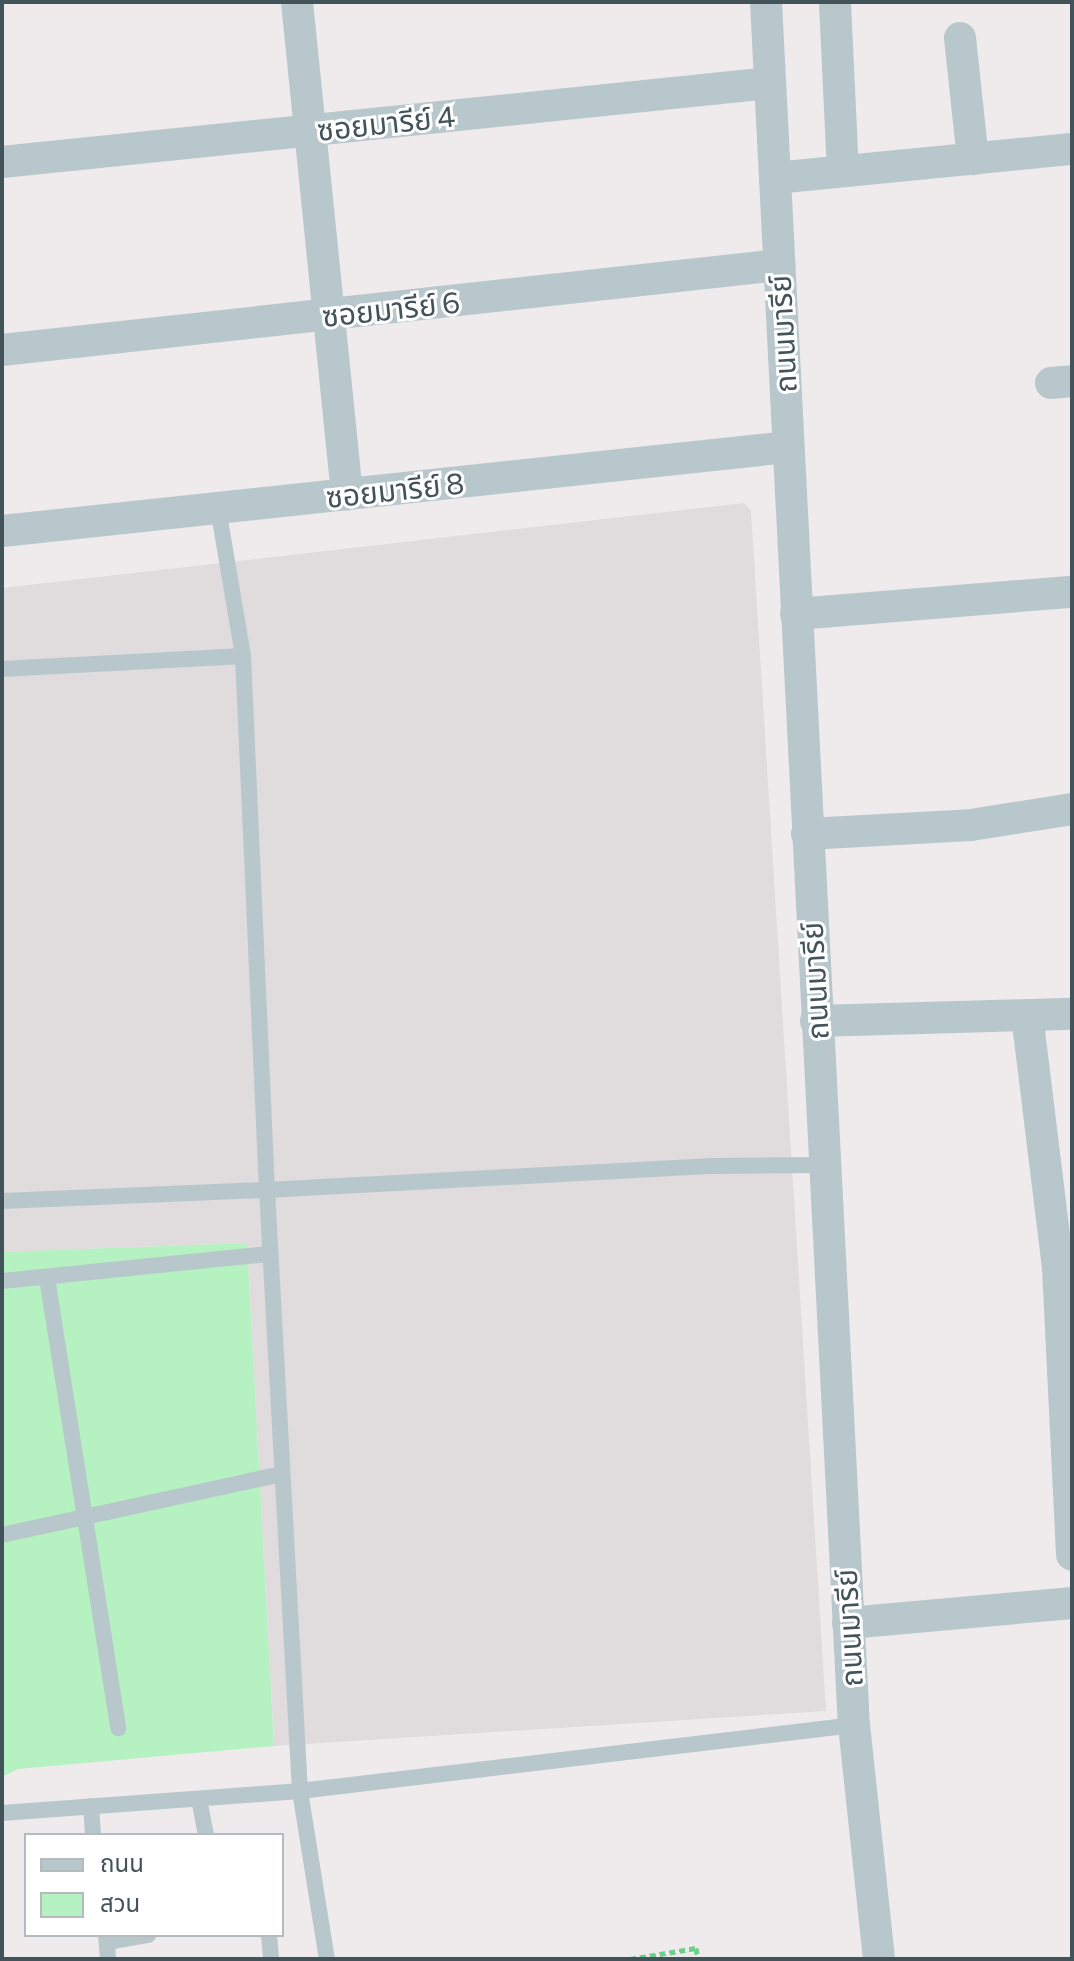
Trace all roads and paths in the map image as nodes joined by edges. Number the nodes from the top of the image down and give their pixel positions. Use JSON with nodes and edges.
{"nodes":[{"id":1,"x":297,"y":2,"type":"edge"},
{"id":2,"x":766,"y":2,"type":"edge"},
{"id":3,"x":835,"y":3,"type":"edge"},
{"id":4,"x":960,"y":38,"type":"dead end"},
{"id":5,"x":770,"y":83,"type":"junction"},
{"id":6,"x":309,"y":130,"type":"junction"},
{"id":7,"x":1072,"y":149,"type":"edge"},
{"id":8,"x":973,"y":159,"type":"junction"},
{"id":9,"x":2,"y":162,"type":"edge"},
{"id":10,"x":843,"y":171,"type":"junction"},
{"id":11,"x":775,"y":178,"type":"junction"},
{"id":12,"x":779,"y":265,"type":"junction"},
{"id":13,"x":328,"y":315,"type":"junction"},
{"id":14,"x":2,"y":350,"type":"edge"},
{"id":15,"x":788,"y":447,"type":"junction"},
{"id":16,"x":347,"y":494,"type":"junction"},
{"id":17,"x":218,"y":508,"type":"junction"},
{"id":18,"x":2,"y":531,"type":"edge"},
{"id":19,"x":1072,"y":592,"type":"edge"},
{"id":20,"x":796,"y":614,"type":"junction"},
{"id":21,"x":243,"y":656,"type":"junction"},
{"id":22,"x":2,"y":669,"type":"edge"},
{"id":23,"x":1072,"y":809,"type":"edge"},
{"id":24,"x":807,"y":834,"type":"junction"},
{"id":25,"x":1072,"y":1014,"type":"edge"},
{"id":26,"x":1027,"y":1015,"type":"junction"},
{"id":27,"x":816,"y":1021,"type":"junction"},
{"id":28,"x":823,"y":1165,"type":"junction"},
{"id":29,"x":267,"y":1190,"type":"junction"},
{"id":30,"x":2,"y":1201,"type":"edge"},
{"id":31,"x":269,"y":1254,"type":"junction"},
{"id":32,"x":1065,"y":1268,"type":"edge"},
{"id":33,"x":47,"y":1278,"type":"junction"},
{"id":34,"x":2,"y":1281,"type":"edge"},
{"id":35,"x":281,"y":1474,"type":"junction"},
{"id":36,"x":85,"y":1518,"type":"junction"},
{"id":37,"x":2,"y":1535,"type":"edge"},
{"id":38,"x":1072,"y":1555,"type":"edge"},
{"id":39,"x":1072,"y":1603,"type":"edge"},
{"id":40,"x":848,"y":1623,"type":"junction"},
{"id":41,"x":854,"y":1725,"type":"junction"},
{"id":42,"x":118,"y":1728,"type":"dead end"},
{"id":43,"x":300,"y":1791,"type":"junction"},
{"id":44,"x":199,"y":1799,"type":"junction"},
{"id":45,"x":91,"y":1806,"type":"junction"},
{"id":46,"x":2,"y":1813,"type":"edge"},
{"id":47,"x":93,"y":1833,"type":"edge"},
{"id":48,"x":206,"y":1833,"type":"edge"},
{"id":49,"x":269,"y":1937,"type":"edge"},
{"id":50,"x":106,"y":1938,"type":"edge"},
{"id":51,"x":108,"y":1959,"type":"edge"},
{"id":52,"x":271,"y":1959,"type":"edge"},
{"id":53,"x":327,"y":1959,"type":"edge"},
{"id":54,"x":630,"y":1959,"type":"edge"},
{"id":55,"x":698,"y":1959,"type":"edge"},
{"id":56,"x":879,"y":1959,"type":"edge"}],
"edges":[{"from":1,"to":6,"type":"street"},
{"from":2,"to":5,"type":"street","name":"ถนนมารีย์"},
{"from":3,"to":10,"type":"street"},
{"from":4,"to":8,"type":"street"},
{"from":5,"to":6,"type":"street","name":"ซอยมารีย์ 4"},
{"from":5,"to":11,"type":"street","name":"ถนนมารีย์"},
{"from":6,"to":9,"type":"street","name":"ซอยมารีย์ 4"},
{"from":6,"to":13,"type":"street"},
{"from":7,"to":8,"type":"street"},
{"from":8,"to":10,"type":"street"},
{"from":10,"to":11,"type":"street"},
{"from":11,"to":12,"type":"street","name":"ถนนมารีย์"},
{"from":12,"to":13,"type":"street","name":"ซอยมารีย์ 6"},
{"from":12,"to":15,"type":"street","name":"ถนนมารีย์"},
{"from":13,"to":14,"type":"street","name":"ซอยมารีย์ 6"},
{"from":13,"to":16,"type":"street"},
{"from":15,"to":16,"type":"street","name":"ซอยมารีย์ 8"},
{"from":15,"to":20,"type":"street","name":"ถนนมารีย์"},
{"from":16,"to":17,"type":"street","name":"ซอยมารีย์ 8"},
{"from":17,"to":18,"type":"street","name":"ซอยมารีย์ 8"},
{"from":17,"to":21,"type":"lane"},
{"from":19,"to":20,"type":"street"},
{"from":20,"to":24,"type":"street","name":"ถนนมารีย์"},
{"from":21,"to":22,"type":"lane"},
{"from":21,"to":29,"type":"lane"},
{"from":23,"to":24,"type":"street"},
{"from":24,"to":27,"type":"street","name":"ถนนมารีย์"},
{"from":25,"to":26,"type":"street"},
{"from":26,"to":27,"type":"street"},
{"from":26,"to":32,"type":"street"},
{"from":27,"to":28,"type":"street","name":"ถนนมารีย์"},
{"from":28,"to":29,"type":"lane"},
{"from":28,"to":40,"type":"street","name":"ถนนมารีย์"},
{"from":29,"to":30,"type":"lane"},
{"from":29,"to":31,"type":"lane"},
{"from":31,"to":33,"type":"lane"},
{"from":31,"to":35,"type":"lane"},
{"from":32,"to":38,"type":"street"},
{"from":33,"to":34,"type":"lane"},
{"from":33,"to":36,"type":"lane"},
{"from":35,"to":36,"type":"lane"},
{"from":35,"to":43,"type":"lane"},
{"from":36,"to":37,"type":"lane"},
{"from":36,"to":42,"type":"lane"},
{"from":39,"to":40,"type":"street"},
{"from":40,"to":41,"type":"street","name":"ถนนมารีย์"},
{"from":41,"to":43,"type":"lane"},
{"from":41,"to":56,"type":"street","name":"ถนนมารีย์"},
{"from":43,"to":44,"type":"lane"},
{"from":43,"to":53,"type":"lane"},
{"from":44,"to":45,"type":"lane"},
{"from":44,"to":48,"type":"lane"},
{"from":45,"to":46,"type":"lane"},
{"from":45,"to":47,"type":"lane"},
{"from":49,"to":52,"type":"lane"},
{"from":50,"to":51,"type":"lane"},
{"from":54,"to":55,"type":"path"}]}
